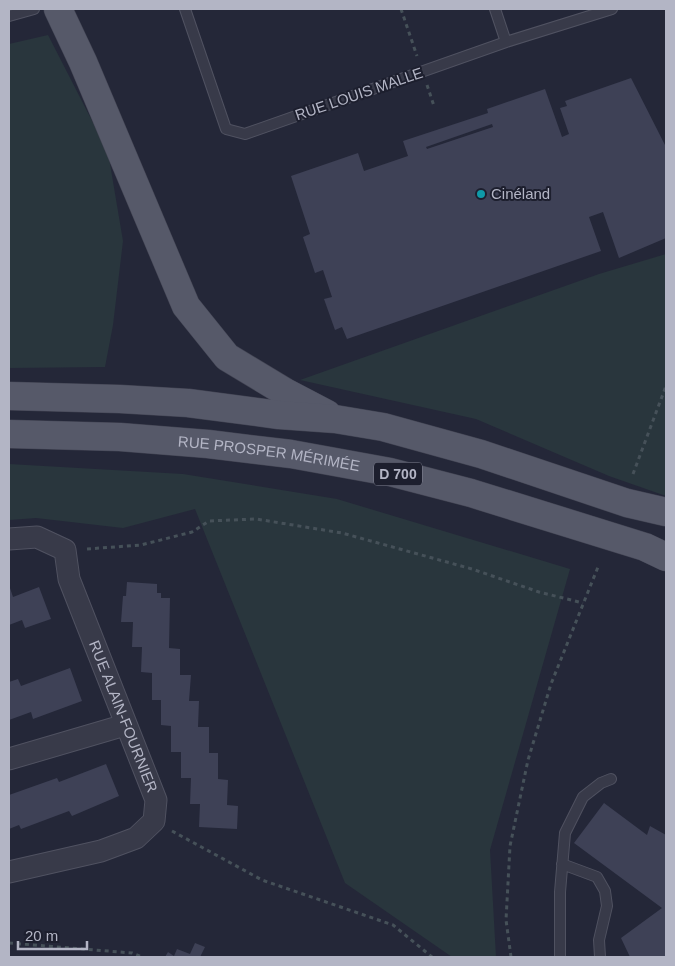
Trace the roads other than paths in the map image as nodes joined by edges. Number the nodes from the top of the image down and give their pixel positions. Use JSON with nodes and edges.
{"nodes":[{"id":1,"x":34,"y":9,"type":"edge"},
{"id":2,"x":58,"y":9,"type":"edge"},
{"id":3,"x":185,"y":9,"type":"edge"},
{"id":4,"x":495,"y":9,"type":"edge"},
{"id":5,"x":612,"y":9,"type":"edge"},
{"id":6,"x":9,"y":16,"type":"edge"},
{"id":7,"x":506,"y":42,"type":"junction"},
{"id":8,"x":9,"y":396,"type":"edge"},
{"id":9,"x":335,"y":419,"type":"junction"},
{"id":10,"x":9,"y":434,"type":"edge"},
{"id":11,"x":666,"y":512,"type":"edge"},
{"id":12,"x":9,"y":539,"type":"edge"},
{"id":13,"x":666,"y":557,"type":"edge"},
{"id":14,"x":125,"y":725,"type":"junction"},
{"id":15,"x":9,"y":759,"type":"edge"},
{"id":16,"x":610,"y":779,"type":"dead end"},
{"id":17,"x":562,"y":864,"type":"junction"},
{"id":18,"x":9,"y":872,"type":"edge"},
{"id":19,"x":560,"y":957,"type":"edge"},
{"id":20,"x":600,"y":957,"type":"edge"}],
"edges":[{"from":1,"to":6,"type":"lane"},
{"from":2,"to":9,"type":"main road"},
{"from":3,"to":7,"type":"lane","name":"RUE LOUIS MALLE"},
{"from":4,"to":7,"type":"lane"},
{"from":5,"to":7,"type":"lane","name":"RUE LOUIS MALLE"},
{"from":8,"to":9,"type":"main road"},
{"from":9,"to":11,"type":"main road"},
{"from":10,"to":13,"type":"main road","name":"RUE PROSPER MÉRIMÉE","number":"D 700"},
{"from":12,"to":14,"type":"street","name":"RUE ALAIN-FOURNIER"},
{"from":14,"to":15,"type":"street"},
{"from":14,"to":18,"type":"street","name":"RUE ALAIN-FOURNIER"},
{"from":16,"to":17,"type":"lane"},
{"from":17,"to":19,"type":"lane"},
{"from":17,"to":20,"type":"lane"}]}
